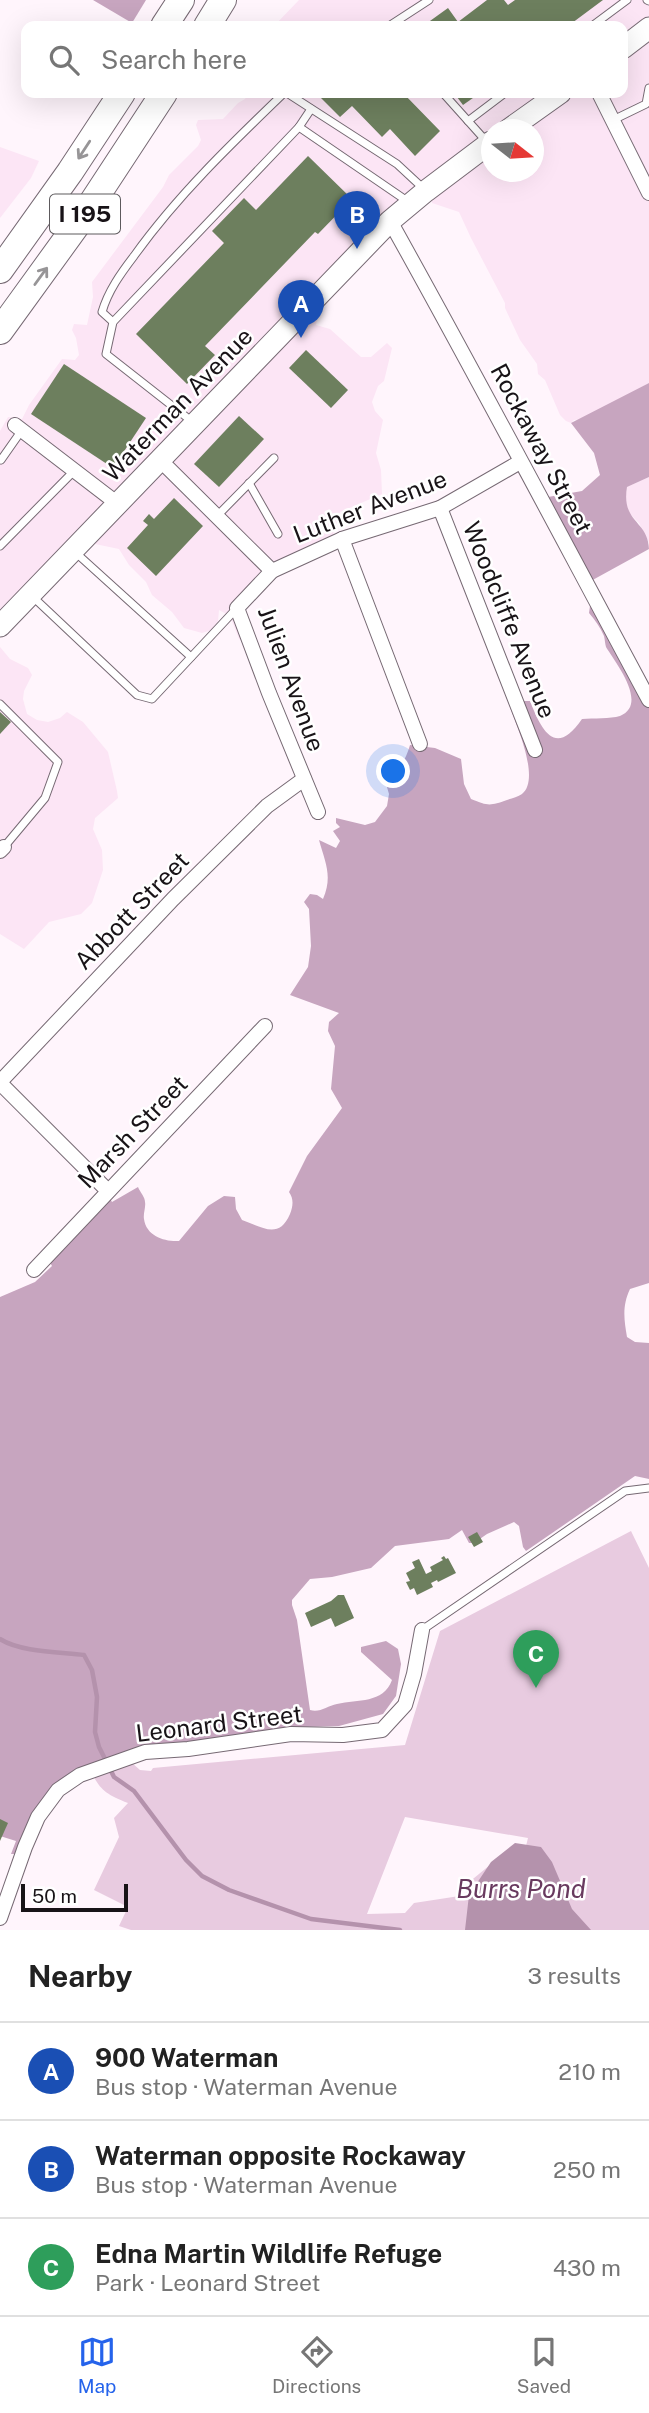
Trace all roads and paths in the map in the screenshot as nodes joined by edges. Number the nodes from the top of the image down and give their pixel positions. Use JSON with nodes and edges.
{"nodes":[{"id":1,"x":181,"y":0,"type":"edge"},
{"id":2,"x":223,"y":0,"type":"edge"},
{"id":3,"x":429,"y":0,"type":"edge"},
{"id":4,"x":627,"y":0,"type":"edge"},
{"id":5,"x":167,"y":21,"type":"edge"},
{"id":6,"x":209,"y":21,"type":"edge"},
{"id":7,"x":397,"y":21,"type":"edge"},
{"id":8,"x":599,"y":21,"type":"edge"},
{"id":9,"x":649,"y":28,"type":"edge"},
{"id":10,"x":628,"y":44,"type":"edge"},
{"id":11,"x":649,"y":88,"type":"edge"},
{"id":12,"x":118,"y":98,"type":"edge"},
{"id":13,"x":161,"y":98,"type":"edge"},
{"id":14,"x":281,"y":98,"type":"edge"},
{"id":15,"x":294,"y":98,"type":"edge"},
{"id":16,"x":447,"y":98,"type":"edge"},
{"id":17,"x":498,"y":98,"type":"edge"},
{"id":18,"x":553,"y":98,"type":"edge"},
{"id":19,"x":601,"y":98,"type":"edge"},
{"id":20,"x":311,"y":108,"type":"junction"},
{"id":21,"x":523,"y":119,"type":"edge"},
{"id":22,"x":612,"y":120,"type":"junction"},
{"id":23,"x":468,"y":121,"type":"junction"},
{"id":24,"x":299,"y":127,"type":"junction"},
{"id":25,"x":481,"y":134,"type":"edge"},
{"id":26,"x":481,"y":150,"type":"edge"},
{"id":27,"x":644,"y":170,"type":"edge"},
{"id":28,"x":649,"y":193,"type":"edge"},
{"id":29,"x":418,"y":197,"type":"junction"},
{"id":30,"x":390,"y":221,"type":"junction"},
{"id":31,"x":0,"y":270,"type":"edge"},
{"id":32,"x":113,"y":322,"type":"junction"},
{"id":33,"x":0,"y":331,"type":"edge"},
{"id":34,"x":195,"y":424,"type":"junction"},
{"id":35,"x":19,"y":427,"type":"joint"},
{"id":36,"x":274,"y":458,"type":"dead end"},
{"id":37,"x":1,"y":460,"type":"edge"},
{"id":38,"x":160,"y":460,"type":"junction"},
{"id":39,"x":520,"y":462,"type":"junction"},
{"id":40,"x":75,"y":470,"type":"junction"},
{"id":41,"x":249,"y":483,"type":"junction"},
{"id":42,"x":118,"y":504,"type":"junction"},
{"id":43,"x":440,"y":508,"type":"junction"},
{"id":44,"x":217,"y":516,"type":"junction"},
{"id":45,"x":278,"y":534,"type":"dead end"},
{"id":46,"x":342,"y":539,"type":"junction"},
{"id":47,"x":0,"y":546,"type":"edge"},
{"id":48,"x":73,"y":551,"type":"junction"},
{"id":49,"x":272,"y":571,"type":"junction"},
{"id":50,"x":31,"y":595,"type":"junction"},
{"id":51,"x":237,"y":608,"type":"junction"},
{"id":52,"x":0,"y":626,"type":"edge"},
{"id":53,"x":191,"y":657,"type":"junction"},
{"id":54,"x":649,"y":699,"type":"edge"},
{"id":55,"x":0,"y":704,"type":"edge"},
{"id":56,"x":420,"y":744,"type":"dead end"},
{"id":57,"x":536,"y":750,"type":"dead end"},
{"id":58,"x":304,"y":779,"type":"junction"},
{"id":59,"x":318,"y":812,"type":"dead end"},
{"id":60,"x":2,"y":849,"type":"edge"},
{"id":61,"x":265,"y":1027,"type":"dead end"},
{"id":62,"x":0,"y":1082,"type":"edge"},
{"id":63,"x":108,"y":1191,"type":"junction"},
{"id":64,"x":34,"y":1270,"type":"dead end"},
{"id":65,"x":649,"y":1488,"type":"edge"},
{"id":66,"x":422,"y":1630,"type":"joint"},
{"id":67,"x":0,"y":1918,"type":"edge"}],
"edges":[{"from":1,"to":5,"type":"highway"},
{"from":2,"to":6,"type":"highway"},
{"from":3,"to":7,"type":"lane"},
{"from":4,"to":8,"type":"lane"},
{"from":9,"to":10,"type":"main road"},
{"from":11,"to":22,"type":"lane"},
{"from":12,"to":31,"type":"highway","number":"I 195","one_way":true},
{"from":33,"to":13,"type":"highway","number":"I 195","one_way":true},
{"from":14,"to":32,"type":"lane"},
{"from":15,"to":20,"type":"lane"},
{"from":16,"to":23,"type":"lane"},
{"from":17,"to":23,"type":"lane"},
{"from":18,"to":21,"type":"main road"},
{"from":19,"to":22,"type":"street"},
{"from":20,"to":24,"type":"lane"},
{"from":20,"to":29,"type":"lane"},
{"from":22,"to":27,"type":"street"},
{"from":23,"to":25,"type":"lane"},
{"from":24,"to":29,"type":"lane"},
{"from":24,"to":32,"type":"lane"},
{"from":26,"to":29,"type":"main road","name":"Waterman Avenue"},
{"from":27,"to":28,"type":"street"},
{"from":29,"to":30,"type":"main road","name":"Waterman Avenue"},
{"from":30,"to":34,"type":"main road","name":"Waterman Avenue"},
{"from":30,"to":39,"type":"street","name":"Rockaway Street"},
{"from":32,"to":34,"type":"lane"},
{"from":34,"to":38,"type":"main road","name":"Waterman Avenue"},
{"from":35,"to":37,"type":"lane"},
{"from":35,"to":40,"type":"street"},
{"from":36,"to":41,"type":"lane"},
{"from":38,"to":42,"type":"main road","name":"Waterman Avenue"},
{"from":38,"to":44,"type":"street"},
{"from":39,"to":43,"type":"street","name":"Luther Avenue"},
{"from":39,"to":54,"type":"street","name":"Rockaway Street"},
{"from":40,"to":42,"type":"street"},
{"from":40,"to":47,"type":"lane"},
{"from":41,"to":44,"type":"lane"},
{"from":41,"to":45,"type":"lane"},
{"from":42,"to":48,"type":"main road","name":"Waterman Avenue"},
{"from":43,"to":46,"type":"street","name":"Luther Avenue"},
{"from":43,"to":57,"type":"street","name":"Woodcliffe Avenue"},
{"from":44,"to":49,"type":"street"},
{"from":46,"to":49,"type":"street","name":"Luther Avenue"},
{"from":46,"to":56,"type":"street"},
{"from":48,"to":50,"type":"main road","name":"Waterman Avenue"},
{"from":48,"to":53,"type":"lane"},
{"from":49,"to":51,"type":"street","name":"Julien Avenue"},
{"from":50,"to":52,"type":"main road","name":"Waterman Avenue"},
{"from":50,"to":53,"type":"lane"},
{"from":51,"to":53,"type":"lane"},
{"from":51,"to":58,"type":"street","name":"Julien Avenue"},
{"from":55,"to":60,"type":"lane"},
{"from":58,"to":59,"type":"street","name":"Julien Avenue"},
{"from":58,"to":62,"type":"street","name":"Abbott Street"},
{"from":61,"to":63,"type":"street","name":"Marsh Street"},
{"from":62,"to":63,"type":"street"},
{"from":63,"to":64,"type":"street","name":"Marsh Street"},
{"from":65,"to":66,"type":"lane"},
{"from":66,"to":67,"type":"street","name":"Leonard Street"}]}
